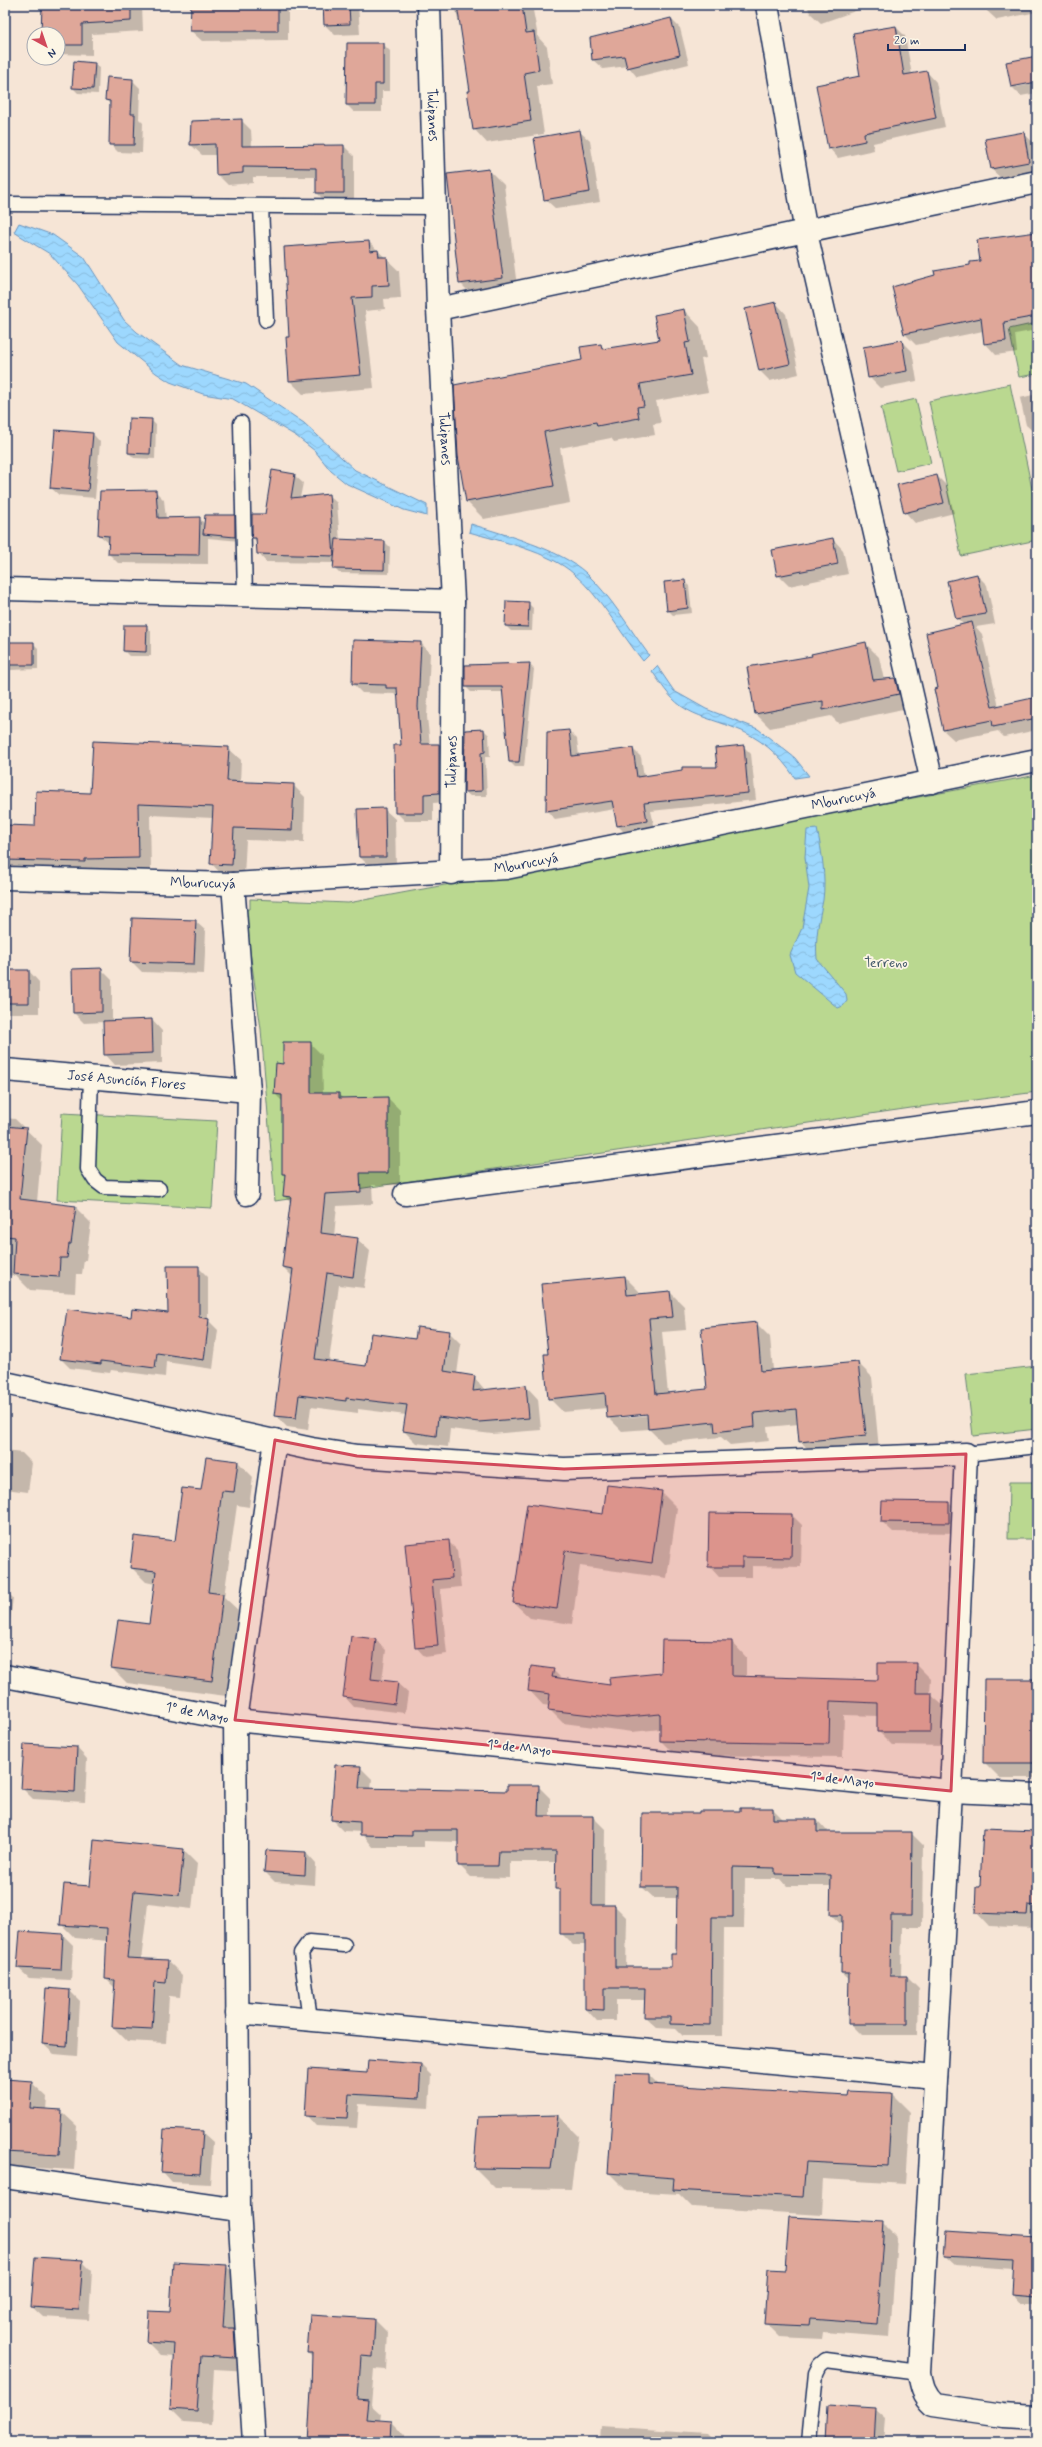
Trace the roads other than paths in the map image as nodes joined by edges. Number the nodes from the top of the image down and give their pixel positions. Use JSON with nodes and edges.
{"nodes":[{"id":1,"x":429,"y":5,"type":"edge"},
{"id":2,"x":767,"y":5,"type":"edge"},
{"id":3,"x":1037,"y":182,"type":"edge"},
{"id":4,"x":5,"y":204,"type":"edge"},
{"id":5,"x":261,"y":206,"type":"junction"},
{"id":6,"x":435,"y":207,"type":"junction"},
{"id":7,"x":806,"y":232,"type":"junction"},
{"id":8,"x":438,"y":309,"type":"junction"},
{"id":9,"x":266,"y":320,"type":"dead end"},
{"id":10,"x":241,"y":424,"type":"dead end"},
{"id":11,"x":5,"y":589,"type":"edge"},
{"id":12,"x":245,"y":596,"type":"junction"},
{"id":13,"x":454,"y":601,"type":"junction"},
{"id":14,"x":1037,"y":760,"type":"edge"},
{"id":15,"x":932,"y":782,"type":"junction"},
{"id":16,"x":450,"y":872,"type":"junction"},
{"id":17,"x":5,"y":878,"type":"edge"},
{"id":18,"x":234,"y":884,"type":"junction"},
{"id":19,"x":5,"y":1070,"type":"edge"},
{"id":20,"x":91,"y":1078,"type":"junction"},
{"id":21,"x":249,"y":1091,"type":"junction"},
{"id":22,"x":1037,"y":1112,"type":"edge"},
{"id":23,"x":159,"y":1189,"type":"dead end"},
{"id":24,"x":246,"y":1194,"type":"dead end"},
{"id":25,"x":405,"y":1194,"type":"dead end"},
{"id":26,"x":5,"y":1383,"type":"edge"},
{"id":27,"x":274,"y":1440,"type":"junction"},
{"id":28,"x":1037,"y":1446,"type":"edge"},
{"id":29,"x":966,"y":1454,"type":"junction"},
{"id":30,"x":5,"y":1676,"type":"edge"},
{"id":31,"x":235,"y":1720,"type":"junction"},
{"id":32,"x":951,"y":1791,"type":"junction"},
{"id":33,"x":1037,"y":1795,"type":"edge"},
{"id":34,"x":344,"y":1944,"type":"dead end"},
{"id":35,"x":237,"y":2013,"type":"junction"},
{"id":36,"x":310,"y":2019,"type":"junction"},
{"id":37,"x":935,"y":2077,"type":"junction"},
{"id":38,"x":5,"y":2177,"type":"edge"},
{"id":39,"x":239,"y":2210,"type":"junction"},
{"id":40,"x":919,"y":2372,"type":"junction"},
{"id":41,"x":1037,"y":2417,"type":"edge"},
{"id":42,"x":254,"y":2442,"type":"edge"},
{"id":43,"x":809,"y":2442,"type":"edge"}],
"edges":[{"from":1,"to":6,"type":"street","name":"Tulipanes"},
{"from":2,"to":7,"type":"street"},
{"from":3,"to":7,"type":"street"},
{"from":4,"to":5,"type":"lane"},
{"from":5,"to":6,"type":"lane"},
{"from":5,"to":9,"type":"lane"},
{"from":6,"to":8,"type":"street","name":"Tulipanes"},
{"from":7,"to":8,"type":"street"},
{"from":7,"to":15,"type":"street"},
{"from":8,"to":13,"type":"street","name":"Tulipanes"},
{"from":10,"to":12,"type":"lane"},
{"from":11,"to":12,"type":"street"},
{"from":12,"to":13,"type":"street"},
{"from":13,"to":16,"type":"street","name":"Tulipanes"},
{"from":14,"to":15,"type":"street","name":"Mburucuyá"},
{"from":15,"to":16,"type":"street","name":"Mburucuyá"},
{"from":16,"to":18,"type":"street","name":"Mburucuyá"},
{"from":17,"to":18,"type":"street","name":"Mburucuyá"},
{"from":18,"to":21,"type":"street"},
{"from":19,"to":20,"type":"street","name":"José Asunción Flores"},
{"from":20,"to":21,"type":"street","name":"José Asunción Flores"},
{"from":20,"to":23,"type":"lane"},
{"from":21,"to":24,"type":"street"},
{"from":22,"to":25,"type":"street"},
{"from":26,"to":27,"type":"street"},
{"from":27,"to":29,"type":"street"},
{"from":27,"to":31,"type":"street"},
{"from":28,"to":29,"type":"lane"},
{"from":29,"to":32,"type":"street"},
{"from":30,"to":31,"type":"street","name":"1º de Mayo"},
{"from":31,"to":32,"type":"street","name":"1º de Mayo"},
{"from":31,"to":35,"type":"street"},
{"from":32,"to":33,"type":"street","name":"1º de Mayo"},
{"from":32,"to":37,"type":"street"},
{"from":34,"to":36,"type":"lane"},
{"from":35,"to":36,"type":"street"},
{"from":35,"to":39,"type":"street"},
{"from":36,"to":37,"type":"street"},
{"from":37,"to":40,"type":"street"},
{"from":38,"to":39,"type":"street"},
{"from":39,"to":42,"type":"street"},
{"from":40,"to":41,"type":"street"},
{"from":40,"to":43,"type":"lane"}]}
